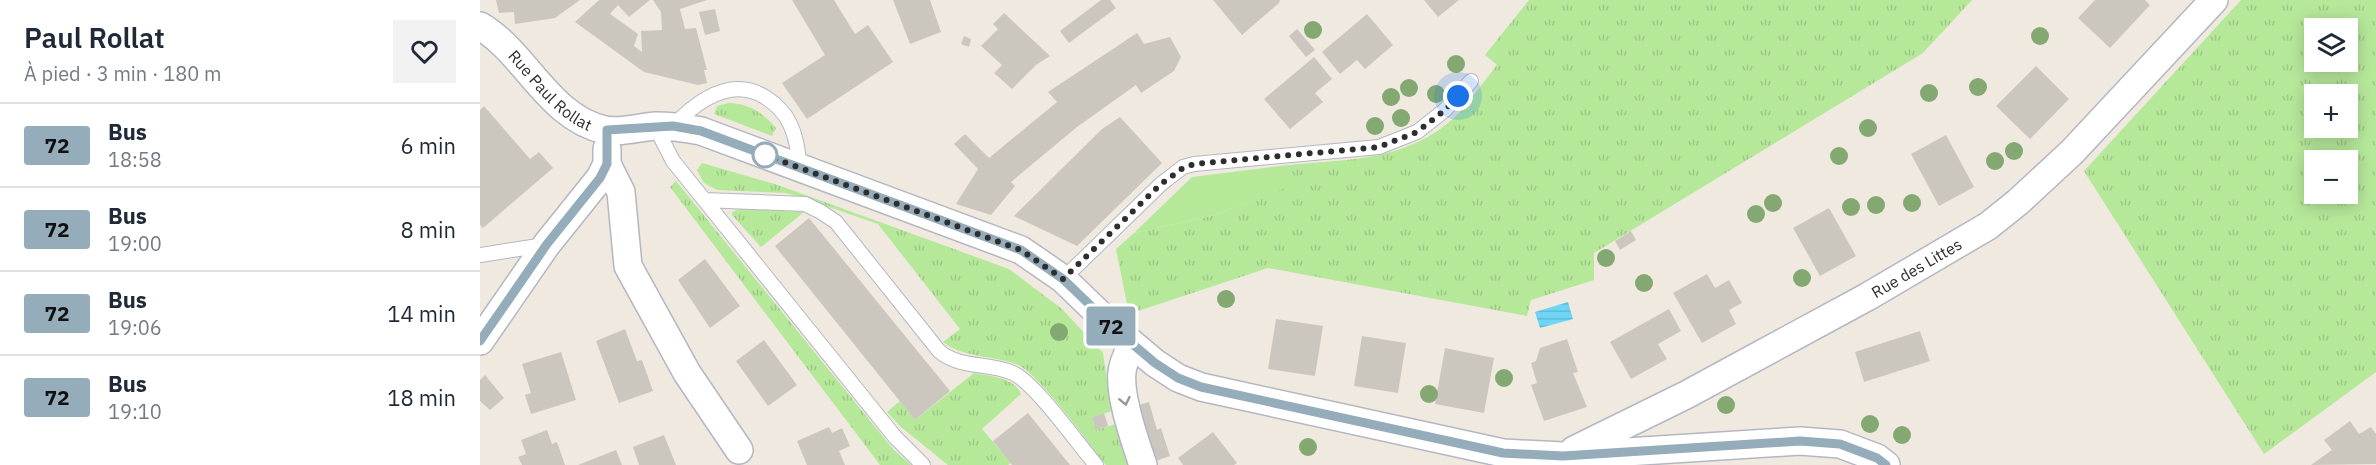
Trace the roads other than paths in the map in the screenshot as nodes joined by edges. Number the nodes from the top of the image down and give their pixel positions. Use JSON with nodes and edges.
{"nodes":[{"id":1,"x":2214,"y":0,"type":"edge"},
{"id":2,"x":480,"y":26,"type":"edge"},
{"id":3,"x":1471,"y":81,"type":"dead end"},
{"id":4,"x":664,"y":126,"type":"junction"},
{"id":5,"x":607,"y":130,"type":"junction"},
{"id":6,"x":607,"y":164,"type":"junction"},
{"id":7,"x":800,"y":169,"type":"junction"},
{"id":8,"x":704,"y":200,"type":"junction"},
{"id":9,"x":547,"y":244,"type":"junction"},
{"id":10,"x":480,"y":255,"type":"edge"},
{"id":11,"x":1063,"y":279,"type":"junction"},
{"id":12,"x":480,"y":341,"type":"edge"},
{"id":13,"x":1132,"y":345,"type":"junction"},
{"id":14,"x":739,"y":450,"type":"dead end"},
{"id":15,"x":1563,"y":456,"type":"junction"},
{"id":16,"x":1496,"y":459,"type":"edge"},
{"id":17,"x":923,"y":465,"type":"edge"},
{"id":18,"x":1096,"y":465,"type":"edge"},
{"id":19,"x":1143,"y":465,"type":"edge"},
{"id":20,"x":1886,"y":465,"type":"edge"}],
"edges":[{"from":1,"to":15,"type":"street","name":"Rue des Littes"},
{"from":2,"to":5,"type":"street","name":"Rue Paul Rollat"},
{"from":3,"to":11,"type":"lane"},
{"from":4,"to":5,"type":"street","name":"Rue Paul Rollat"},
{"from":4,"to":7,"type":"street","name":"Rue Paul Rollat"},
{"from":4,"to":7,"type":"lane"},
{"from":4,"to":8,"type":"lane"},
{"from":5,"to":6,"type":"street"},
{"from":6,"to":9,"type":"street"},
{"from":6,"to":14,"type":"street"},
{"from":7,"to":11,"type":"street","name":"Rue Paul Rollat"},
{"from":8,"to":17,"type":"lane"},
{"from":8,"to":18,"type":"lane"},
{"from":9,"to":10,"type":"lane"},
{"from":9,"to":12,"type":"street"},
{"from":11,"to":13,"type":"street","name":"Rue Paul Rollat"},
{"from":13,"to":16,"type":"street","name":"Rue Paul Rollat"},
{"from":13,"to":19,"type":"street","one_way":true},
{"from":15,"to":16,"type":"street","name":"Rue Paul Rollat"},
{"from":15,"to":20,"type":"street","name":"Rue Paul Rollat"}]}
